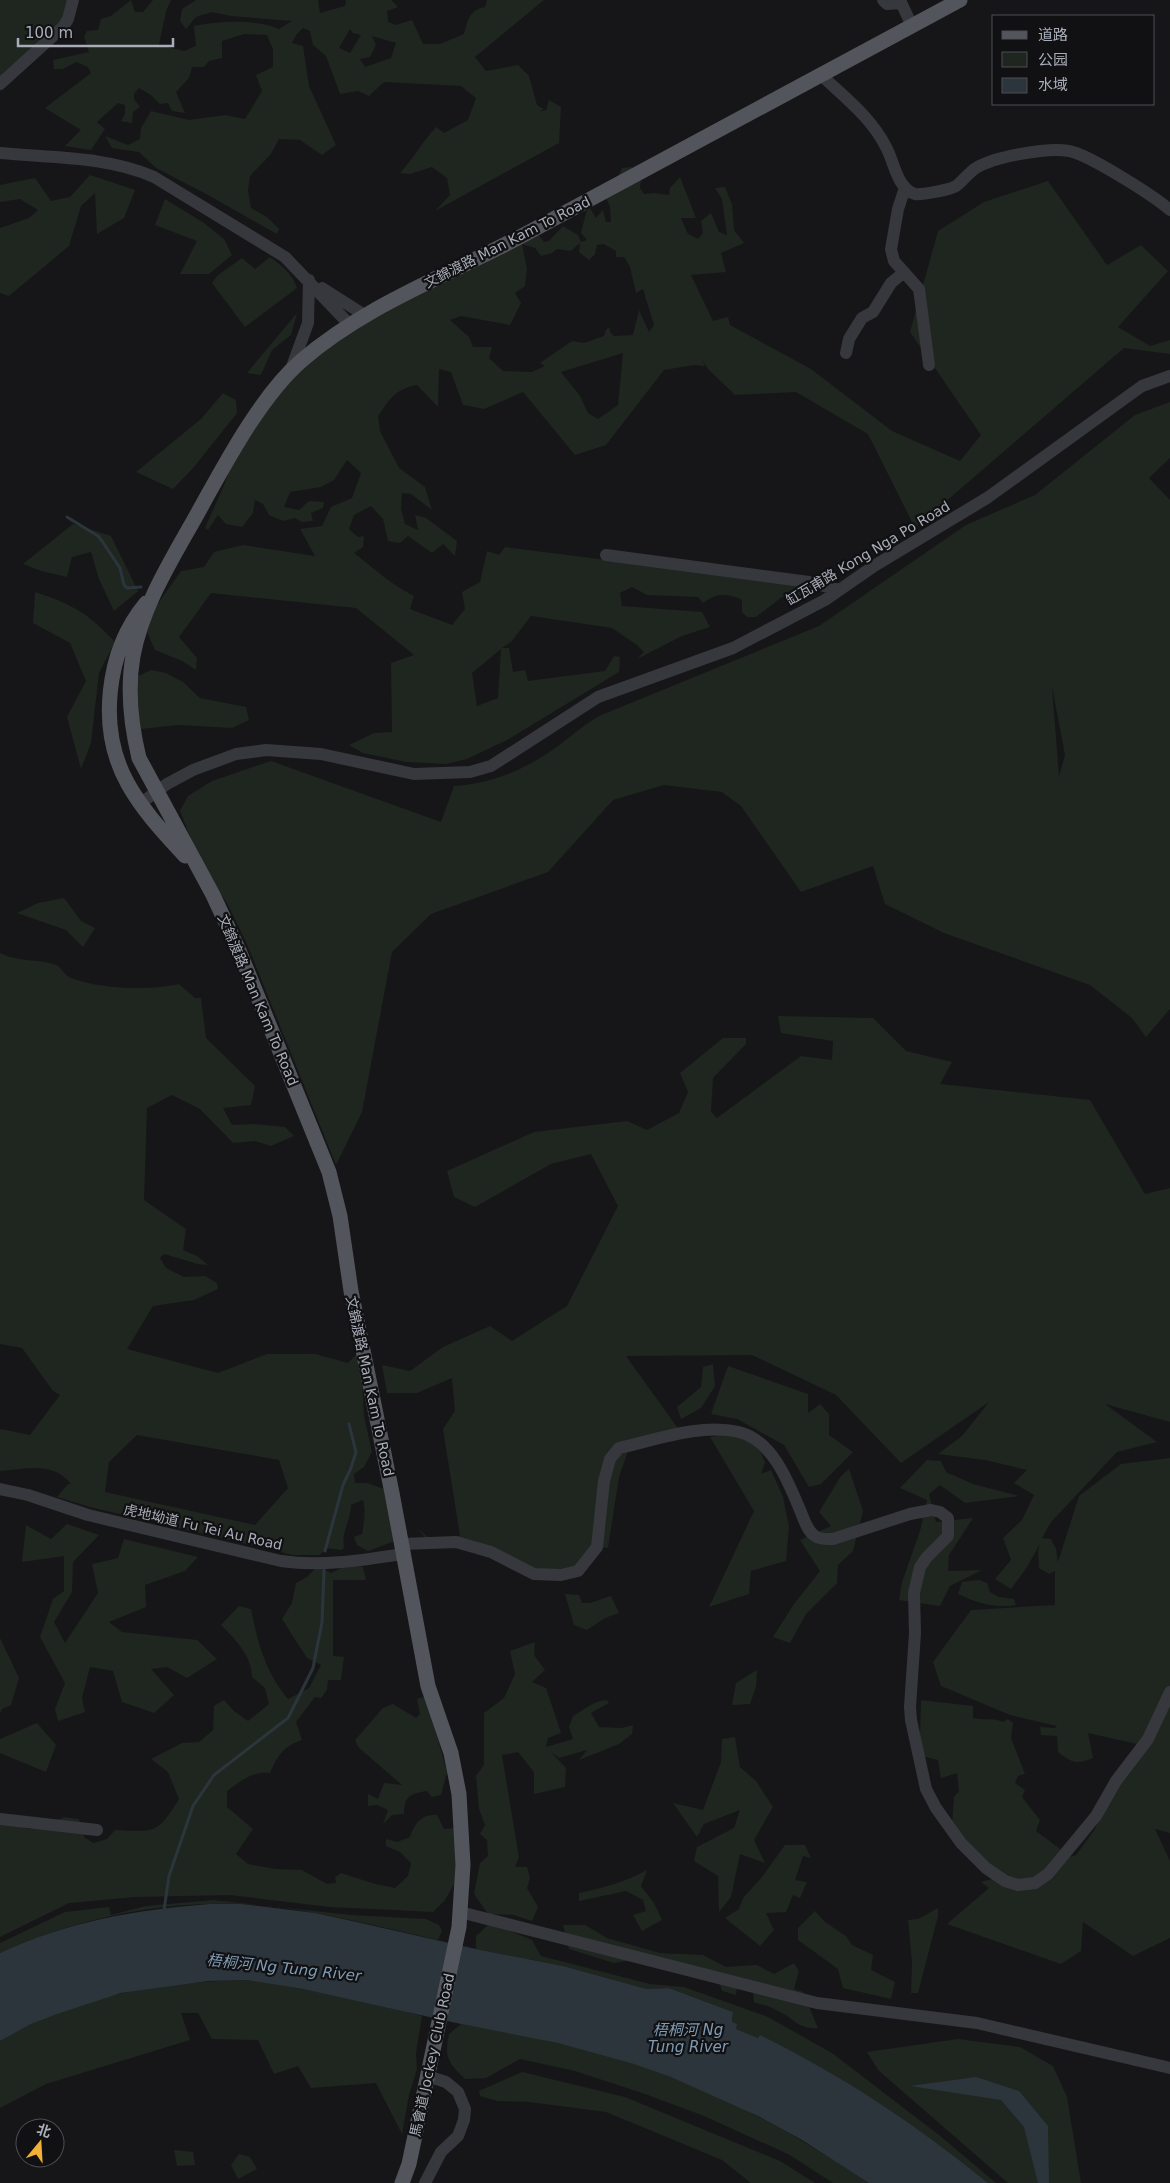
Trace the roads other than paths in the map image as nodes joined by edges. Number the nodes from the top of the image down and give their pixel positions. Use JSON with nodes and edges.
{"nodes":[{"id":1,"x":73,"y":0,"type":"edge"},
{"id":2,"x":883,"y":0,"type":"edge"},
{"id":3,"x":960,"y":0,"type":"edge"},
{"id":4,"x":900,"y":2,"type":"edge"},
{"id":5,"x":912,"y":26,"type":"junction"},
{"id":6,"x":820,"y":74,"type":"junction"},
{"id":7,"x":0,"y":84,"type":"edge"},
{"id":8,"x":0,"y":153,"type":"edge"},
{"id":9,"x":905,"y":188,"type":"junction"},
{"id":10,"x":1170,"y":210,"type":"edge"},
{"id":11,"x":903,"y":273,"type":"junction"},
{"id":12,"x":309,"y":280,"type":"junction"},
{"id":13,"x":366,"y":316,"type":"junction"},
{"id":14,"x":350,"y":325,"type":"junction"},
{"id":15,"x":846,"y":353,"type":"dead end"},
{"id":16,"x":929,"y":365,"type":"dead end"},
{"id":17,"x":290,"y":372,"type":"junction"},
{"id":18,"x":1170,"y":376,"type":"edge"},
{"id":19,"x":606,"y":555,"type":"dead end"},
{"id":20,"x":839,"y":590,"type":"junction"},
{"id":21,"x":155,"y":592,"type":"junction"},
{"id":22,"x":156,"y":792,"type":"junction"},
{"id":23,"x":141,"y":804,"type":"junction"},
{"id":24,"x":197,"y":868,"type":"junction"},
{"id":25,"x":0,"y":1489,"type":"edge"},
{"id":26,"x":402,"y":1549,"type":"junction"},
{"id":27,"x":1170,"y":1692,"type":"edge"},
{"id":28,"x":0,"y":1819,"type":"edge"},
{"id":29,"x":97,"y":1830,"type":"dead end"},
{"id":30,"x":459,"y":1919,"type":"junction"},
{"id":31,"x":1170,"y":2068,"type":"edge"},
{"id":32,"x":427,"y":2076,"type":"junction"},
{"id":33,"x":402,"y":2183,"type":"edge"},
{"id":34,"x":425,"y":2183,"type":"edge"}],
"edges":[{"from":1,"to":7,"type":"street"},
{"from":2,"to":4,"type":"street"},
{"from":3,"to":5,"type":"main road","name":"文錦渡路 Man Kam To Road"},
{"from":4,"to":5,"type":"street"},
{"from":5,"to":6,"type":"main road","name":"文錦渡路 Man Kam To Road"},
{"from":6,"to":9,"type":"street"},
{"from":6,"to":13,"type":"main road","name":"文錦渡路 Man Kam To Road"},
{"from":8,"to":12,"type":"street"},
{"from":9,"to":10,"type":"street"},
{"from":9,"to":11,"type":"street"},
{"from":11,"to":15,"type":"street"},
{"from":11,"to":16,"type":"street"},
{"from":12,"to":13,"type":"street"},
{"from":12,"to":14,"type":"street"},
{"from":12,"to":17,"type":"street"},
{"from":13,"to":14,"type":"main road","name":"文錦渡路 Man Kam To Road"},
{"from":14,"to":17,"type":"main road","name":"文錦渡路 Man Kam To Road"},
{"from":17,"to":21,"type":"main road","name":"文錦渡路 Man Kam To Road"},
{"from":18,"to":20,"type":"street","name":"缸瓦甫路 Kong Nga Po Road"},
{"from":19,"to":20,"type":"street"},
{"from":20,"to":22,"type":"street","name":"缸瓦甫路 Kong Nga Po Road"},
{"from":21,"to":22,"type":"main road","name":"文錦渡路 Man Kam To Road"},
{"from":21,"to":23,"type":"main road","name":"文錦渡路 Man Kam To Road"},
{"from":22,"to":23,"type":"street","name":"缸瓦甫路 Kong Nga Po Road"},
{"from":22,"to":24,"type":"main road","name":"文錦渡路 Man Kam To Road"},
{"from":23,"to":24,"type":"main road","name":"文錦渡路 Man Kam To Road"},
{"from":24,"to":26,"type":"main road","name":"文錦渡路 Man Kam To Road"},
{"from":25,"to":26,"type":"street","name":"虎地坳道 Fu Tei Au Road"},
{"from":26,"to":27,"type":"street","name":"虎地坳道 Fu Tei Au Road"},
{"from":26,"to":30,"type":"main road","name":"文錦渡路 Man Kam To Road"},
{"from":28,"to":29,"type":"street"},
{"from":30,"to":31,"type":"street"},
{"from":30,"to":32,"type":"main road","name":"馬會道 Jockey Club Road"},
{"from":32,"to":33,"type":"main road","name":"馬會道 Jockey Club Road"},
{"from":32,"to":34,"type":"street"}]}
